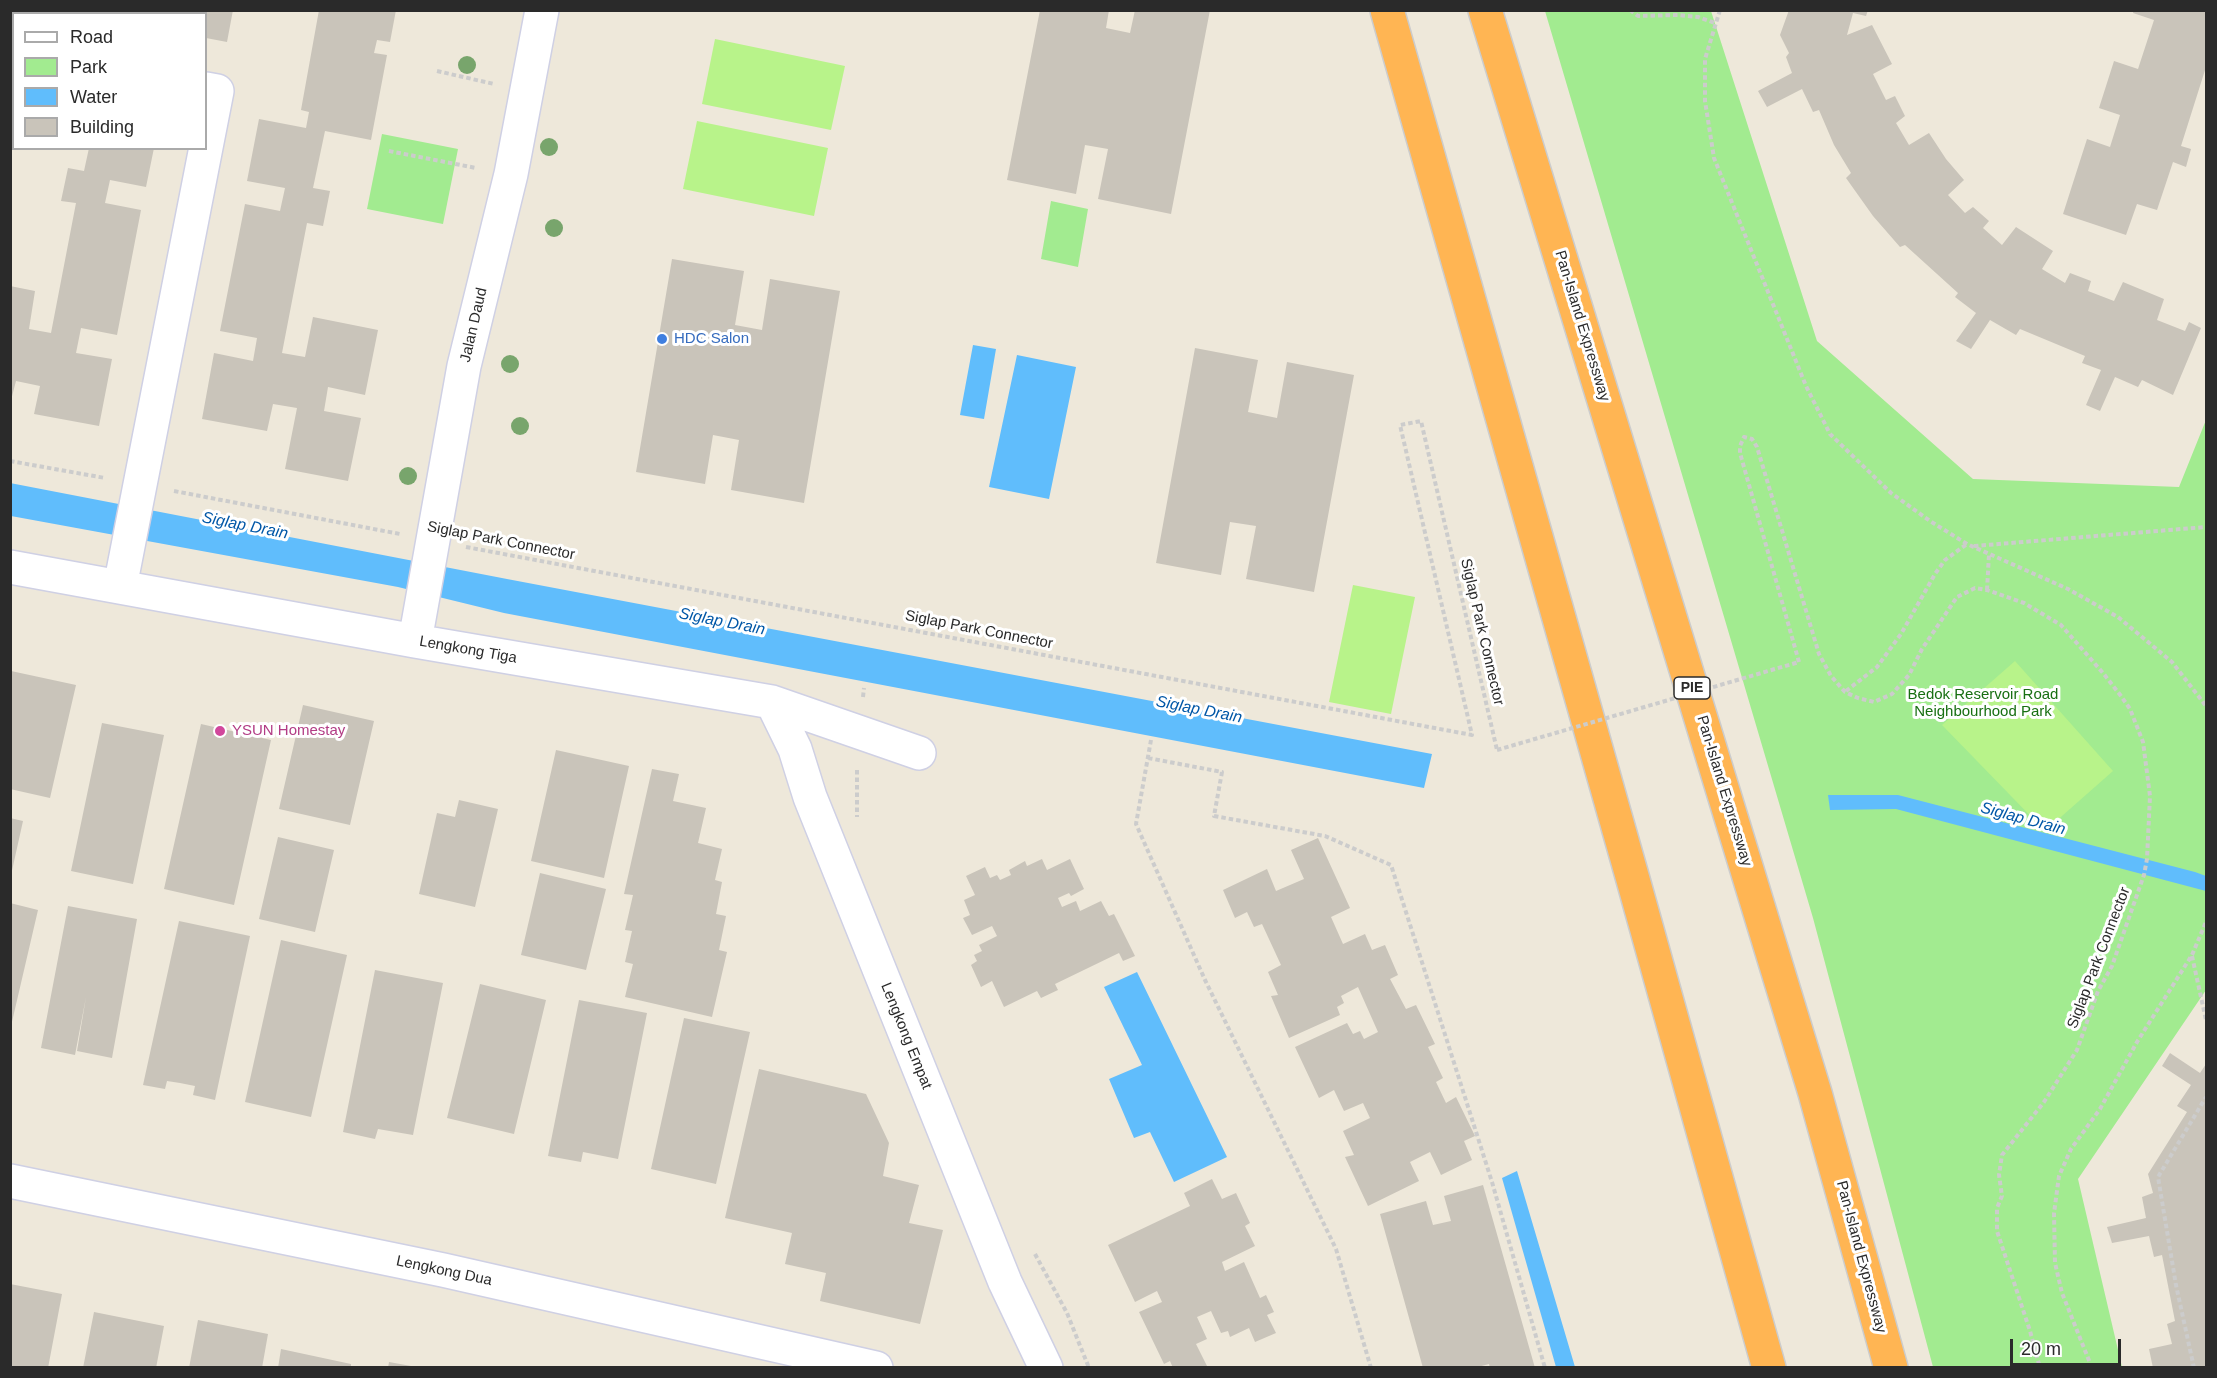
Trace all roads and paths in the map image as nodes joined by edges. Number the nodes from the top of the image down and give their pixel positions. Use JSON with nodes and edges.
{"nodes":[{"id":1,"x":542,"y":10,"type":"edge"},
{"id":2,"x":1387,"y":10,"type":"edge"},
{"id":3,"x":1485,"y":10,"type":"edge"},
{"id":4,"x":1630,"y":10,"type":"edge"},
{"id":5,"x":1720,"y":10,"type":"edge"},
{"id":6,"x":1715,"y":23,"type":"junction"},
{"id":7,"x":437,"y":71,"type":"dead end"},
{"id":8,"x":207,"y":89,"type":"edge"},
{"id":9,"x":526,"y":92,"type":"junction"},
{"id":10,"x":207,"y":143,"type":"edge"},
{"id":11,"x":206,"y":150,"type":"edge"},
{"id":12,"x":388,"y":151,"type":"dead end"},
{"id":13,"x":511,"y":174,"type":"junction"},
{"id":14,"x":10,"y":460,"type":"edge"},
{"id":15,"x":139,"y":493,"type":"junction"},
{"id":16,"x":2206,"y":527,"type":"edge"},
{"id":17,"x":432,"y":540,"type":"junction"},
{"id":18,"x":1967,"y":544,"type":"junction"},
{"id":19,"x":1973,"y":546,"type":"junction"},
{"id":20,"x":1989,"y":554,"type":"junction"},
{"id":21,"x":10,"y":567,"type":"edge"},
{"id":22,"x":120,"y":587,"type":"junction"},
{"id":23,"x":1987,"y":590,"type":"junction"},
{"id":24,"x":415,"y":641,"type":"junction"},
{"id":25,"x":1845,"y":692,"type":"junction"},
{"id":26,"x":772,"y":702,"type":"junction"},
{"id":27,"x":2206,"y":706,"type":"edge"},
{"id":28,"x":1151,"y":741,"type":"dead end"},
{"id":29,"x":919,"y":753,"type":"dead end"},
{"id":30,"x":1148,"y":758,"type":"junction"},
{"id":31,"x":2206,"y":922,"type":"edge"},
{"id":32,"x":2192,"y":955,"type":"junction"},
{"id":33,"x":2206,"y":1020,"type":"edge"},
{"id":34,"x":2206,"y":1097,"type":"edge"},
{"id":35,"x":10,"y":1181,"type":"edge"},
{"id":36,"x":876,"y":1368,"type":"edge"},
{"id":37,"x":1046,"y":1368,"type":"edge"},
{"id":38,"x":1371,"y":1368,"type":"edge"},
{"id":39,"x":1545,"y":1368,"type":"edge"},
{"id":40,"x":1769,"y":1368,"type":"edge"},
{"id":41,"x":1891,"y":1368,"type":"edge"},
{"id":42,"x":2040,"y":1368,"type":"edge"},
{"id":43,"x":2091,"y":1368,"type":"edge"},
{"id":44,"x":2194,"y":1368,"type":"edge"}],
"edges":[{"from":1,"to":9,"type":"street","name":"Jalan Daud"},
{"from":2,"to":40,"type":"highway"},
{"from":3,"to":41,"type":"highway","name":"Pan-Island Expressway","number":"PIE"},
{"from":4,"to":6,"type":"path"},
{"from":5,"to":6,"type":"path"},
{"from":6,"to":18,"type":"path"},
{"from":7,"to":9,"type":"path"},
{"from":8,"to":10,"type":"street"},
{"from":9,"to":13,"type":"street","name":"Jalan Daud"},
{"from":11,"to":15,"type":"street"},
{"from":12,"to":13,"type":"path"},
{"from":13,"to":17,"type":"street","name":"Jalan Daud"},
{"from":14,"to":15,"type":"path","name":"Siglap Park Connector"},
{"from":15,"to":17,"type":"path","name":"Siglap Park Connector"},
{"from":15,"to":22,"type":"street"},
{"from":16,"to":19,"type":"path"},
{"from":17,"to":24,"type":"street","name":"Jalan Daud"},
{"from":17,"to":25,"type":"path","name":"Siglap Park Connector","bridge":true},
{"from":18,"to":19,"type":"path"},
{"from":18,"to":25,"type":"path"},
{"from":19,"to":20,"type":"path"},
{"from":20,"to":23,"type":"path"},
{"from":20,"to":27,"type":"path"},
{"from":21,"to":22,"type":"street","name":"Lengkong Tiga"},
{"from":22,"to":24,"type":"street","name":"Lengkong Tiga"},
{"from":23,"to":25,"type":"path"},
{"from":23,"to":42,"type":"path","name":"Siglap Park Connector"},
{"from":24,"to":26,"type":"street","name":"Lengkong Tiga"},
{"from":26,"to":29,"type":"street","name":"Lengkong Tiga"},
{"from":26,"to":37,"type":"street","name":"Lengkong Empat"},
{"from":28,"to":30,"type":"path"},
{"from":30,"to":38,"type":"path"},
{"from":30,"to":39,"type":"path"},
{"from":31,"to":32,"type":"path"},
{"from":32,"to":33,"type":"path"},
{"from":32,"to":43,"type":"path"},
{"from":34,"to":44,"type":"path"},
{"from":35,"to":36,"type":"street","name":"Lengkong Dua"}]}
